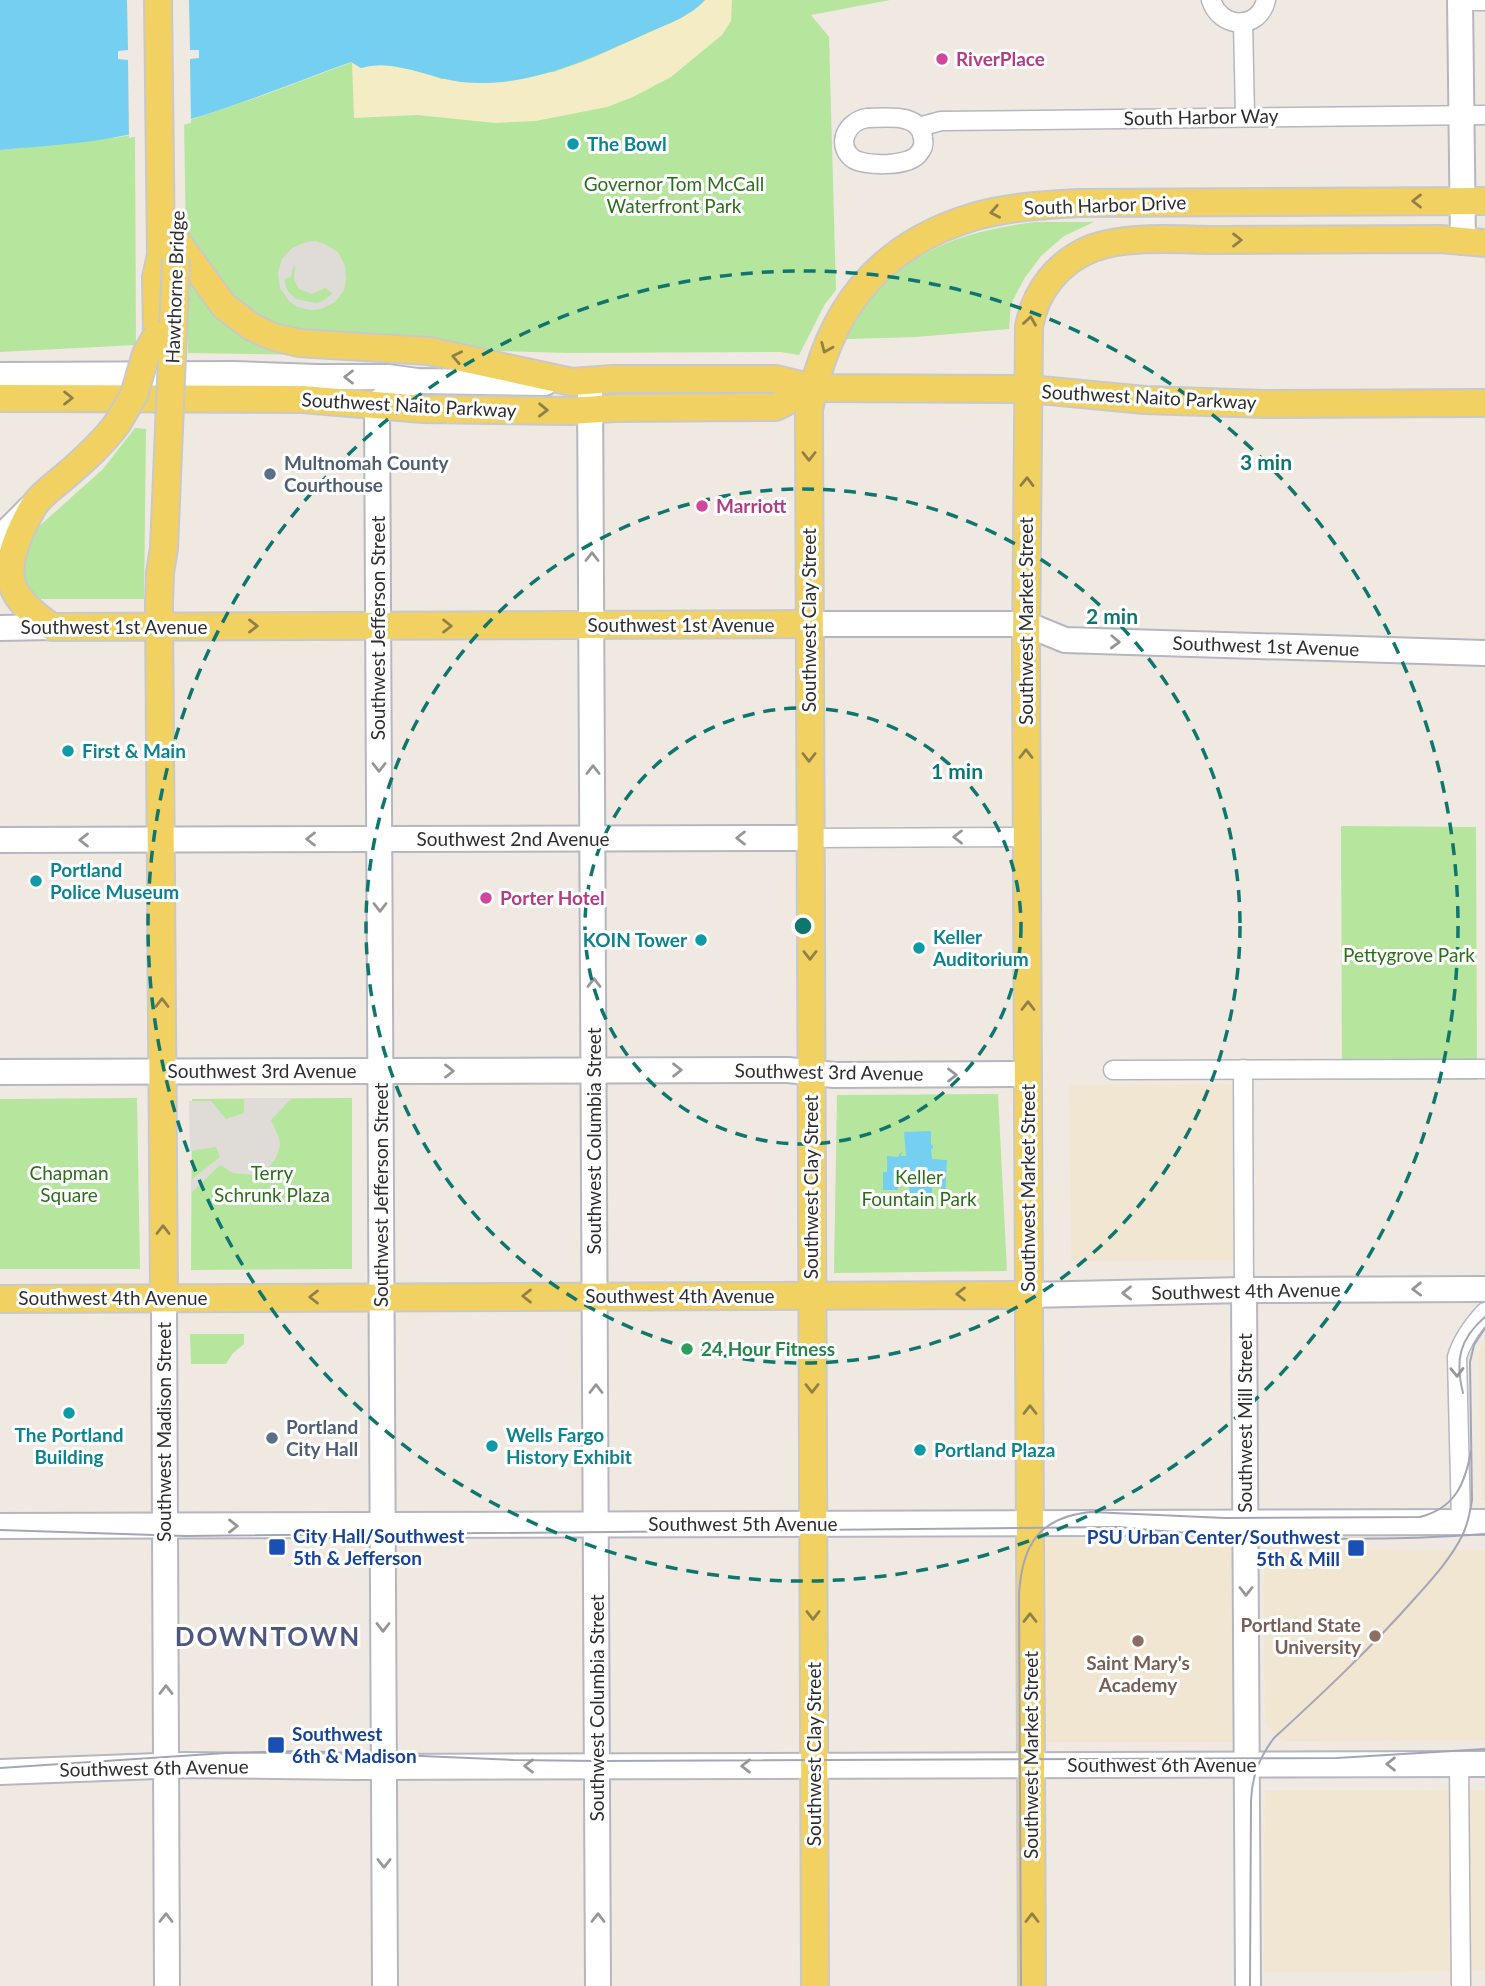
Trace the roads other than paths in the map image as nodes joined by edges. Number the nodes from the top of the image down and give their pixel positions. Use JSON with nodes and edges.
{"nodes":[{"id":1,"x":141,"y":0,"type":"edge"},
{"id":2,"x":158,"y":0,"type":"edge"},
{"id":3,"x":175,"y":0,"type":"edge"},
{"id":4,"x":1211,"y":0,"type":"edge"},
{"id":5,"x":1266,"y":0,"type":"edge"},
{"id":6,"x":1460,"y":0,"type":"edge"},
{"id":7,"x":1485,"y":1,"type":"edge"},
{"id":8,"x":1243,"y":22,"type":"junction"},
{"id":9,"x":1473,"y":115,"type":"edge"},
{"id":10,"x":1245,"y":116,"type":"junction"},
{"id":11,"x":919,"y":127,"type":"dead end"},
{"id":12,"x":1474,"y":201,"type":"edge"},
{"id":13,"x":176,"y":240,"type":"junction"},
{"id":14,"x":1474,"y":242,"type":"edge"},
{"id":15,"x":156,"y":278,"type":"junction"},
{"id":16,"x":157,"y":335,"type":"junction"},
{"id":17,"x":0,"y":375,"type":"edge"},
{"id":18,"x":417,"y":381,"type":"junction"},
{"id":19,"x":581,"y":381,"type":"junction"},
{"id":20,"x":813,"y":388,"type":"junction"},
{"id":21,"x":1029,"y":389,"type":"junction"},
{"id":22,"x":0,"y":398,"type":"edge"},
{"id":23,"x":1485,"y":403,"type":"edge"},
{"id":24,"x":377,"y":404,"type":"junction"},
{"id":25,"x":591,"y":409,"type":"junction"},
{"id":26,"x":164,"y":429,"type":"junction"},
{"id":27,"x":36,"y":503,"type":"junction"},
{"id":28,"x":0,"y":538,"type":"edge"},
{"id":29,"x":808,"y":624,"type":"junction"},
{"id":30,"x":1026,"y":624,"type":"junction"},
{"id":31,"x":592,"y":625,"type":"junction"},
{"id":32,"x":160,"y":626,"type":"junction"},
{"id":33,"x":379,"y":626,"type":"junction"},
{"id":34,"x":52,"y":627,"type":"junction"},
{"id":35,"x":0,"y":628,"type":"edge"},
{"id":36,"x":1485,"y":653,"type":"edge"},
{"id":37,"x":1027,"y":837,"type":"junction"},
{"id":38,"x":593,"y":838,"type":"junction"},
{"id":39,"x":810,"y":838,"type":"junction"},
{"id":40,"x":161,"y":839,"type":"junction"},
{"id":41,"x":379,"y":839,"type":"junction"},
{"id":42,"x":0,"y":840,"type":"edge"},
{"id":43,"x":1243,"y":1069,"type":"junction"},
{"id":44,"x":1485,"y":1069,"type":"edge"},
{"id":45,"x":594,"y":1070,"type":"junction"},
{"id":46,"x":1113,"y":1070,"type":"dead end"},
{"id":47,"x":381,"y":1071,"type":"junction"},
{"id":48,"x":0,"y":1072,"type":"edge"},
{"id":49,"x":162,"y":1072,"type":"junction"},
{"id":50,"x":810,"y":1072,"type":"junction"},
{"id":51,"x":1028,"y":1074,"type":"junction"},
{"id":52,"x":1485,"y":1289,"type":"edge"},
{"id":53,"x":1244,"y":1290,"type":"junction"},
{"id":54,"x":812,"y":1295,"type":"junction"},
{"id":55,"x":1029,"y":1295,"type":"junction"},
{"id":56,"x":382,"y":1296,"type":"junction"},
{"id":57,"x":595,"y":1296,"type":"junction"},
{"id":58,"x":0,"y":1298,"type":"edge"},
{"id":59,"x":163,"y":1298,"type":"junction"},
{"id":60,"x":1485,"y":1312,"type":"edge"},
{"id":61,"x":1473,"y":1522,"type":"edge"},
{"id":62,"x":1030,"y":1523,"type":"junction"},
{"id":63,"x":1245,"y":1523,"type":"junction"},
{"id":64,"x":813,"y":1524,"type":"junction"},
{"id":65,"x":383,"y":1525,"type":"junction"},
{"id":66,"x":596,"y":1525,"type":"junction"},
{"id":67,"x":0,"y":1526,"type":"edge"},
{"id":68,"x":165,"y":1526,"type":"junction"},
{"id":69,"x":1460,"y":1764,"type":"junction"},
{"id":70,"x":1485,"y":1764,"type":"edge"},
{"id":71,"x":1031,"y":1765,"type":"junction"},
{"id":72,"x":1247,"y":1765,"type":"junction"},
{"id":73,"x":166,"y":1766,"type":"junction"},
{"id":74,"x":597,"y":1766,"type":"junction"},
{"id":75,"x":814,"y":1766,"type":"junction"},
{"id":76,"x":384,"y":1767,"type":"junction"},
{"id":77,"x":0,"y":1772,"type":"edge"},
{"id":78,"x":167,"y":1986,"type":"edge"},
{"id":79,"x":385,"y":1986,"type":"edge"},
{"id":80,"x":598,"y":1986,"type":"edge"},
{"id":81,"x":815,"y":1986,"type":"edge"},
{"id":82,"x":1032,"y":1986,"type":"edge"},
{"id":83,"x":1248,"y":1986,"type":"edge"},
{"id":84,"x":1461,"y":1986,"type":"edge"}],
"edges":[{"from":1,"to":15,"type":"main road","name":"Hawthorne Bridge"},
{"from":2,"to":15,"type":"main road","name":"Hawthorne Bridge"},
{"from":3,"to":13,"type":"main road","name":"Hawthorne Bridge"},
{"from":4,"to":8,"type":"street"},
{"from":5,"to":8,"type":"street"},
{"from":6,"to":7,"type":"street"},
{"from":6,"to":9,"type":"main road"},
{"from":8,"to":10,"type":"street"},
{"from":9,"to":10,"type":"street","name":"South Harbor Way"},
{"from":9,"to":12,"type":"main road"},
{"from":10,"to":11,"type":"street","name":"South Harbor Way"},
{"from":12,"to":14,"type":"main road"},
{"from":12,"to":20,"type":"main road","name":"South Harbor Drive","one_way":true},
{"from":19,"to":13,"type":"main road","one_way":true},
{"from":13,"to":26,"type":"main road","name":"Hawthorne Bridge","bridge":true},
{"from":21,"to":14,"type":"main road","name":"South Harbor Drive","one_way":true},
{"from":15,"to":16,"type":"main road","name":"Hawthorne Bridge"},
{"from":16,"to":26,"type":"main road","name":"Hawthorne Bridge"},
{"from":16,"to":27,"type":"main road","name":"Hawthorne Bridge","bridge":true},
{"from":18,"to":17,"type":"main road","name":"Southwest Naito Parkway","one_way":true},
{"from":18,"to":19,"type":"main road","name":"Southwest Naito Parkway"},
{"from":18,"to":24,"type":"main road"},
{"from":19,"to":20,"type":"main road","name":"Southwest Naito Parkway"},
{"from":19,"to":25,"type":"main road","name":"Southwest Columbia Street"},
{"from":20,"to":21,"type":"main road","name":"Southwest Naito Parkway"},
{"from":20,"to":25,"type":"main road","name":"Southwest Naito Parkway"},
{"from":20,"to":29,"type":"main road","name":"Southwest Clay Street","one_way":true},
{"from":21,"to":23,"type":"main road","name":"Southwest Naito Parkway"},
{"from":30,"to":21,"type":"main road","name":"Southwest Market Street","one_way":true},
{"from":22,"to":24,"type":"main road","name":"Southwest Naito Parkway","one_way":true},
{"from":24,"to":25,"type":"main road","name":"Southwest Naito Parkway","one_way":true},
{"from":24,"to":33,"type":"main road","name":"Southwest Jefferson Street"},
{"from":31,"to":25,"type":"main road","name":"Southwest Columbia Street","one_way":true},
{"from":26,"to":32,"type":"main road","name":"Hawthorne Bridge"},
{"from":27,"to":28,"type":"main road","name":"Hawthorne Bridge"},
{"from":27,"to":34,"type":"main road"},
{"from":29,"to":30,"type":"main road","name":"Southwest 1st Avenue"},
{"from":29,"to":31,"type":"main road","name":"Southwest 1st Avenue"},
{"from":29,"to":39,"type":"main road","name":"Southwest Clay Street","one_way":true},
{"from":30,"to":36,"type":"main road","name":"Southwest 1st Avenue","one_way":true},
{"from":37,"to":30,"type":"main road","name":"Southwest Market Street","one_way":true},
{"from":33,"to":31,"type":"main road","name":"Southwest 1st Avenue","one_way":true},
{"from":38,"to":31,"type":"main road","name":"Southwest Columbia Street","one_way":true},
{"from":32,"to":33,"type":"main road","name":"Southwest 1st Avenue","one_way":true},
{"from":32,"to":34,"type":"main road","name":"Southwest 1st Avenue"},
{"from":32,"to":40,"type":"main road","name":"Southwest Madison Street"},
{"from":33,"to":41,"type":"main road","name":"Southwest Jefferson Street","one_way":true},
{"from":34,"to":35,"type":"main road","name":"Southwest 1st Avenue"},
{"from":37,"to":39,"type":"street","name":"Southwest 2nd Avenue","one_way":true},
{"from":51,"to":37,"type":"main road","name":"Southwest Market Street","one_way":true},
{"from":39,"to":38,"type":"main road","name":"Southwest 2nd Avenue","one_way":true},
{"from":38,"to":41,"type":"main road","name":"Southwest 2nd Avenue"},
{"from":45,"to":38,"type":"main road","name":"Southwest Columbia Street","one_way":true},
{"from":39,"to":50,"type":"main road","name":"Southwest Clay Street","one_way":true},
{"from":41,"to":40,"type":"main road","name":"Southwest 2nd Avenue","one_way":true},
{"from":40,"to":42,"type":"main road","name":"Southwest 2nd Avenue","one_way":true},
{"from":49,"to":40,"type":"main road","name":"Southwest Madison Street","one_way":true},
{"from":41,"to":47,"type":"main road","name":"Southwest Jefferson Street","one_way":true},
{"from":43,"to":44,"type":"street"},
{"from":43,"to":46,"type":"street"},
{"from":43,"to":53,"type":"street","name":"Southwest Mill Street"},
{"from":47,"to":45,"type":"main road","name":"Southwest 3rd Avenue","one_way":true},
{"from":45,"to":50,"type":"main road","name":"Southwest 3rd Avenue","one_way":true},
{"from":45,"to":57,"type":"main road","name":"Southwest Columbia Street"},
{"from":47,"to":49,"type":"main road","name":"Southwest 3rd Avenue"},
{"from":47,"to":56,"type":"main road","name":"Southwest Jefferson Street"},
{"from":48,"to":49,"type":"main road","name":"Southwest 3rd Avenue"},
{"from":59,"to":49,"type":"main road","name":"Southwest Madison Street","one_way":true},
{"from":50,"to":51,"type":"main road","name":"Southwest 3rd Avenue","one_way":true},
{"from":50,"to":54,"type":"main road","name":"Southwest Clay Street"},
{"from":51,"to":55,"type":"main road","name":"Southwest Market Street"},
{"from":52,"to":53,"type":"main road","name":"Southwest 4th Avenue","one_way":true},
{"from":53,"to":55,"type":"main road","name":"Southwest 4th Avenue","one_way":true},
{"from":53,"to":63,"type":"main road","name":"Southwest Mill Street"},
{"from":55,"to":54,"type":"main road","name":"Southwest 4th Avenue","one_way":true},
{"from":54,"to":57,"type":"main road","name":"Southwest 4th Avenue"},
{"from":54,"to":64,"type":"main road","name":"Southwest Clay Street","one_way":true},
{"from":62,"to":55,"type":"main road","name":"Southwest Market Street","one_way":true},
{"from":57,"to":56,"type":"main road","name":"Southwest 4th Avenue","one_way":true},
{"from":56,"to":59,"type":"main road","name":"Southwest 4th Avenue","one_way":true},
{"from":56,"to":65,"type":"main road","name":"Southwest Jefferson Street"},
{"from":66,"to":57,"type":"main road","name":"Southwest Columbia Street","one_way":true},
{"from":58,"to":59,"type":"main road","name":"Southwest 4th Avenue"},
{"from":59,"to":68,"type":"main road","name":"Southwest Madison Street"},
{"from":60,"to":61,"type":"street","one_way":true},
{"from":61,"to":63,"type":"main road","name":"Southwest 5th Avenue"},
{"from":62,"to":63,"type":"main road","name":"Southwest 5th Avenue"},
{"from":62,"to":64,"type":"main road","name":"Southwest 5th Avenue"},
{"from":71,"to":62,"type":"main road","name":"Southwest Market Street","one_way":true},
{"from":63,"to":72,"type":"main road","name":"Southwest Mill Street","one_way":true},
{"from":64,"to":66,"type":"main road","name":"Southwest 5th Avenue"},
{"from":64,"to":75,"type":"main road","name":"Southwest Clay Street","one_way":true},
{"from":65,"to":66,"type":"main road","name":"Southwest 5th Avenue"},
{"from":68,"to":65,"type":"main road","name":"Southwest 5th Avenue","one_way":true},
{"from":65,"to":76,"type":"main road","name":"Southwest Jefferson Street","one_way":true},
{"from":66,"to":74,"type":"main road","name":"Southwest Columbia Street"},
{"from":67,"to":68,"type":"main road","name":"Southwest 5th Avenue"},
{"from":73,"to":68,"type":"main road","name":"Southwest Madison Street","one_way":true},
{"from":69,"to":70,"type":"main road","name":"Southwest 6th Avenue"},
{"from":69,"to":72,"type":"main road","name":"Southwest 6th Avenue","one_way":true},
{"from":69,"to":84,"type":"street"},
{"from":71,"to":72,"type":"main road","name":"Southwest 6th Avenue"},
{"from":71,"to":75,"type":"main road","name":"Southwest 6th Avenue"},
{"from":82,"to":71,"type":"main road","name":"Southwest Market Street","one_way":true},
{"from":72,"to":83,"type":"main road","name":"Southwest Mill Street"},
{"from":73,"to":76,"type":"main road","name":"Southwest 6th Avenue"},
{"from":73,"to":77,"type":"main road","name":"Southwest 6th Avenue"},
{"from":78,"to":73,"type":"main road","name":"Southwest Madison Street","one_way":true},
{"from":75,"to":74,"type":"main road","name":"Southwest 6th Avenue","one_way":true},
{"from":74,"to":76,"type":"main road","name":"Southwest 6th Avenue","one_way":true},
{"from":80,"to":74,"type":"main road","name":"Southwest Columbia Street","one_way":true},
{"from":75,"to":81,"type":"main road","name":"Southwest Clay Street"},
{"from":76,"to":79,"type":"main road","name":"Southwest Jefferson Street","one_way":true}]}
